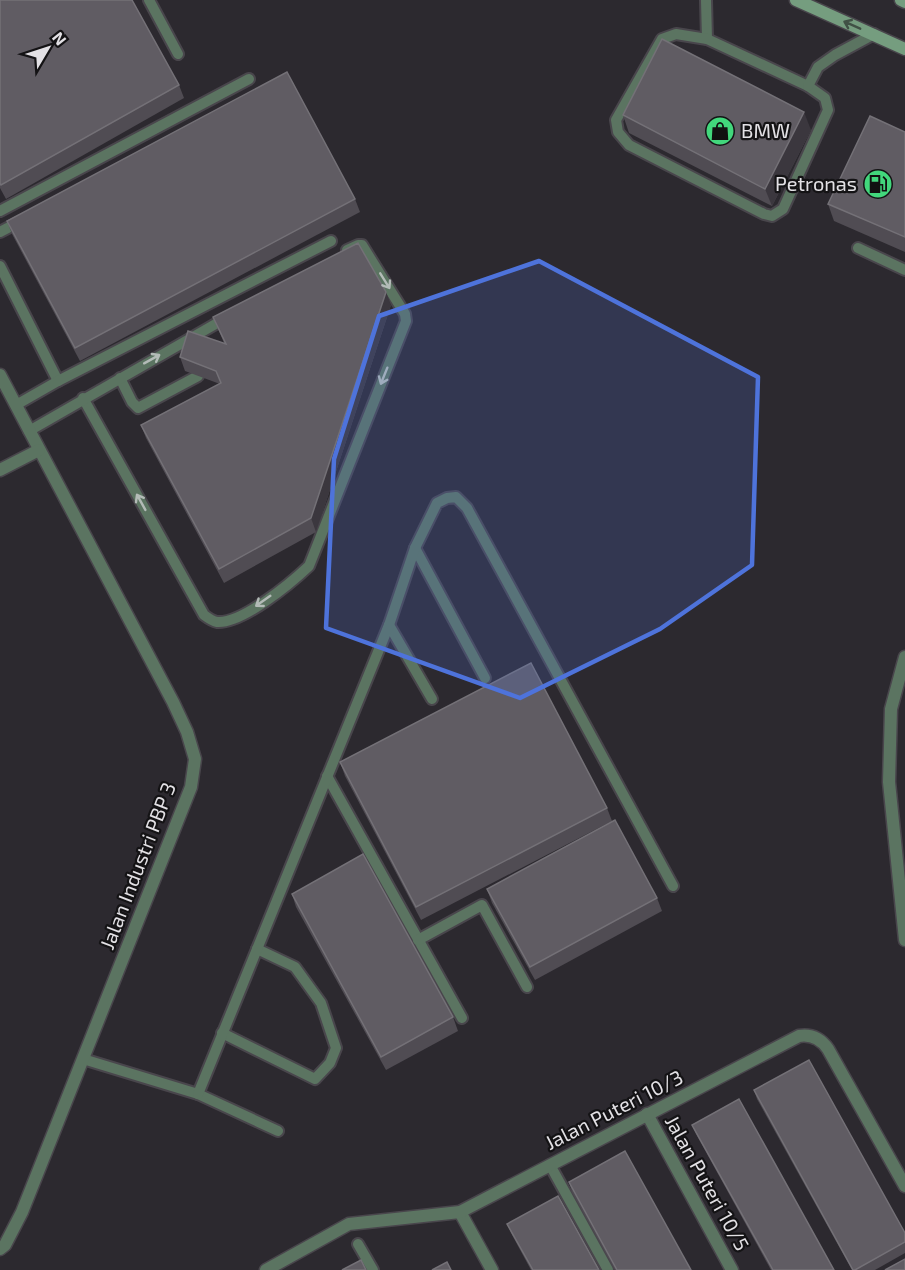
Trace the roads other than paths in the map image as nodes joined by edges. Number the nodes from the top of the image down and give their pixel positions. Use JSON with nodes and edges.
{"nodes":[{"id":1,"x":149,"y":0,"type":"edge"},
{"id":2,"x":706,"y":0,"type":"edge"},
{"id":3,"x":796,"y":0,"type":"edge"},
{"id":4,"x":901,"y":0,"type":"edge"},
{"id":5,"x":905,"y":2,"type":"edge"},
{"id":6,"x":874,"y":34,"type":"junction"},
{"id":7,"x":707,"y":39,"type":"junction"},
{"id":8,"x":905,"y":49,"type":"edge"},
{"id":9,"x":178,"y":54,"type":"dead end"},
{"id":10,"x":249,"y":80,"type":"dead end"},
{"id":11,"x":808,"y":86,"type":"junction"},
{"id":12,"x":0,"y":211,"type":"edge"},
{"id":13,"x":31,"y":215,"type":"edge"},
{"id":14,"x":0,"y":232,"type":"edge"},
{"id":15,"x":331,"y":241,"type":"dead end"},
{"id":16,"x":858,"y":248,"type":"dead end"},
{"id":17,"x":337,"y":256,"type":"edge"},
{"id":18,"x":0,"y":266,"type":"edge"},
{"id":19,"x":905,"y":270,"type":"edge"},
{"id":20,"x":234,"y":314,"type":"edge"},
{"id":21,"x":0,"y":375,"type":"edge"},
{"id":22,"x":198,"y":376,"type":"edge"},
{"id":23,"x":120,"y":378,"type":"junction"},
{"id":24,"x":58,"y":381,"type":"junction"},
{"id":25,"x":83,"y":398,"type":"junction"},
{"id":26,"x":16,"y":405,"type":"junction"},
{"id":27,"x":28,"y":431,"type":"junction"},
{"id":28,"x":39,"y":450,"type":"junction"},
{"id":29,"x":0,"y":470,"type":"edge"},
{"id":30,"x":415,"y":548,"type":"junction"},
{"id":31,"x":389,"y":625,"type":"junction"},
{"id":32,"x":905,"y":657,"type":"edge"},
{"id":33,"x":484,"y":678,"type":"dead end"},
{"id":34,"x":432,"y":699,"type":"dead end"},
{"id":35,"x":327,"y":777,"type":"junction"},
{"id":36,"x":673,"y":886,"type":"dead end"},
{"id":37,"x":418,"y":940,"type":"junction"},
{"id":38,"x":905,"y":940,"type":"edge"},
{"id":39,"x":256,"y":949,"type":"junction"},
{"id":40,"x":527,"y":987,"type":"dead end"},
{"id":41,"x":462,"y":1018,"type":"dead end"},
{"id":42,"x":222,"y":1032,"type":"junction"},
{"id":43,"x":83,"y":1059,"type":"junction"},
{"id":44,"x":198,"y":1094,"type":"junction"},
{"id":45,"x":647,"y":1114,"type":"junction"},
{"id":46,"x":278,"y":1131,"type":"dead end"},
{"id":47,"x":550,"y":1165,"type":"junction"},
{"id":48,"x":905,"y":1186,"type":"edge"},
{"id":49,"x":460,"y":1212,"type":"junction"},
{"id":50,"x":358,"y":1244,"type":"dead end"},
{"id":51,"x":0,"y":1249,"type":"edge"},
{"id":52,"x":266,"y":1270,"type":"edge"},
{"id":53,"x":373,"y":1270,"type":"edge"},
{"id":54,"x":492,"y":1270,"type":"edge"},
{"id":55,"x":608,"y":1270,"type":"edge"},
{"id":56,"x":732,"y":1270,"type":"edge"}],
"edges":[{"from":1,"to":9,"type":"lane"},
{"from":2,"to":7,"type":"lane"},
{"from":6,"to":3,"type":"main road","one_way":true},
{"from":4,"to":5,"type":"main road"},
{"from":6,"to":8,"type":"main road"},
{"from":6,"to":11,"type":"lane"},
{"from":7,"to":11,"type":"lane"},
{"from":7,"to":11,"type":"lane"},
{"from":10,"to":12,"type":"lane"},
{"from":13,"to":14,"type":"lane"},
{"from":15,"to":24,"type":"lane"},
{"from":16,"to":19,"type":"lane"},
{"from":17,"to":25,"type":"lane","one_way":true},
{"from":18,"to":24,"type":"lane"},
{"from":23,"to":20,"type":"lane","one_way":true},
{"from":21,"to":26,"type":"street","name":"Jalan Industri PBP 3"},
{"from":22,"to":23,"type":"lane"},
{"from":23,"to":25,"type":"lane"},
{"from":24,"to":26,"type":"lane"},
{"from":25,"to":27,"type":"lane"},
{"from":26,"to":27,"type":"street","name":"Jalan Industri PBP 3"},
{"from":27,"to":28,"type":"street","name":"Jalan Industri PBP 3"},
{"from":28,"to":29,"type":"street"},
{"from":28,"to":43,"type":"street","name":"Jalan Industri PBP 3"},
{"from":30,"to":31,"type":"lane"},
{"from":30,"to":33,"type":"lane"},
{"from":30,"to":36,"type":"lane"},
{"from":31,"to":34,"type":"lane"},
{"from":31,"to":35,"type":"lane"},
{"from":32,"to":38,"type":"street"},
{"from":35,"to":37,"type":"lane"},
{"from":35,"to":39,"type":"lane"},
{"from":37,"to":40,"type":"lane"},
{"from":37,"to":41,"type":"lane"},
{"from":39,"to":42,"type":"lane"},
{"from":39,"to":42,"type":"lane"},
{"from":42,"to":44,"type":"lane"},
{"from":43,"to":44,"type":"lane"},
{"from":43,"to":51,"type":"street","name":"Jalan Industri PBP 3"},
{"from":44,"to":46,"type":"lane"},
{"from":45,"to":47,"type":"street","name":"Jalan Puteri 10/3"},
{"from":45,"to":48,"type":"street","name":"Jalan Puteri 10/3"},
{"from":45,"to":56,"type":"street","name":"Jalan Puteri 10/5"},
{"from":47,"to":49,"type":"street","name":"Jalan Puteri 10/3"},
{"from":47,"to":55,"type":"lane"},
{"from":49,"to":52,"type":"street","name":"Jalan Puteri 10/3"},
{"from":49,"to":54,"type":"street"},
{"from":50,"to":53,"type":"lane"}]}
